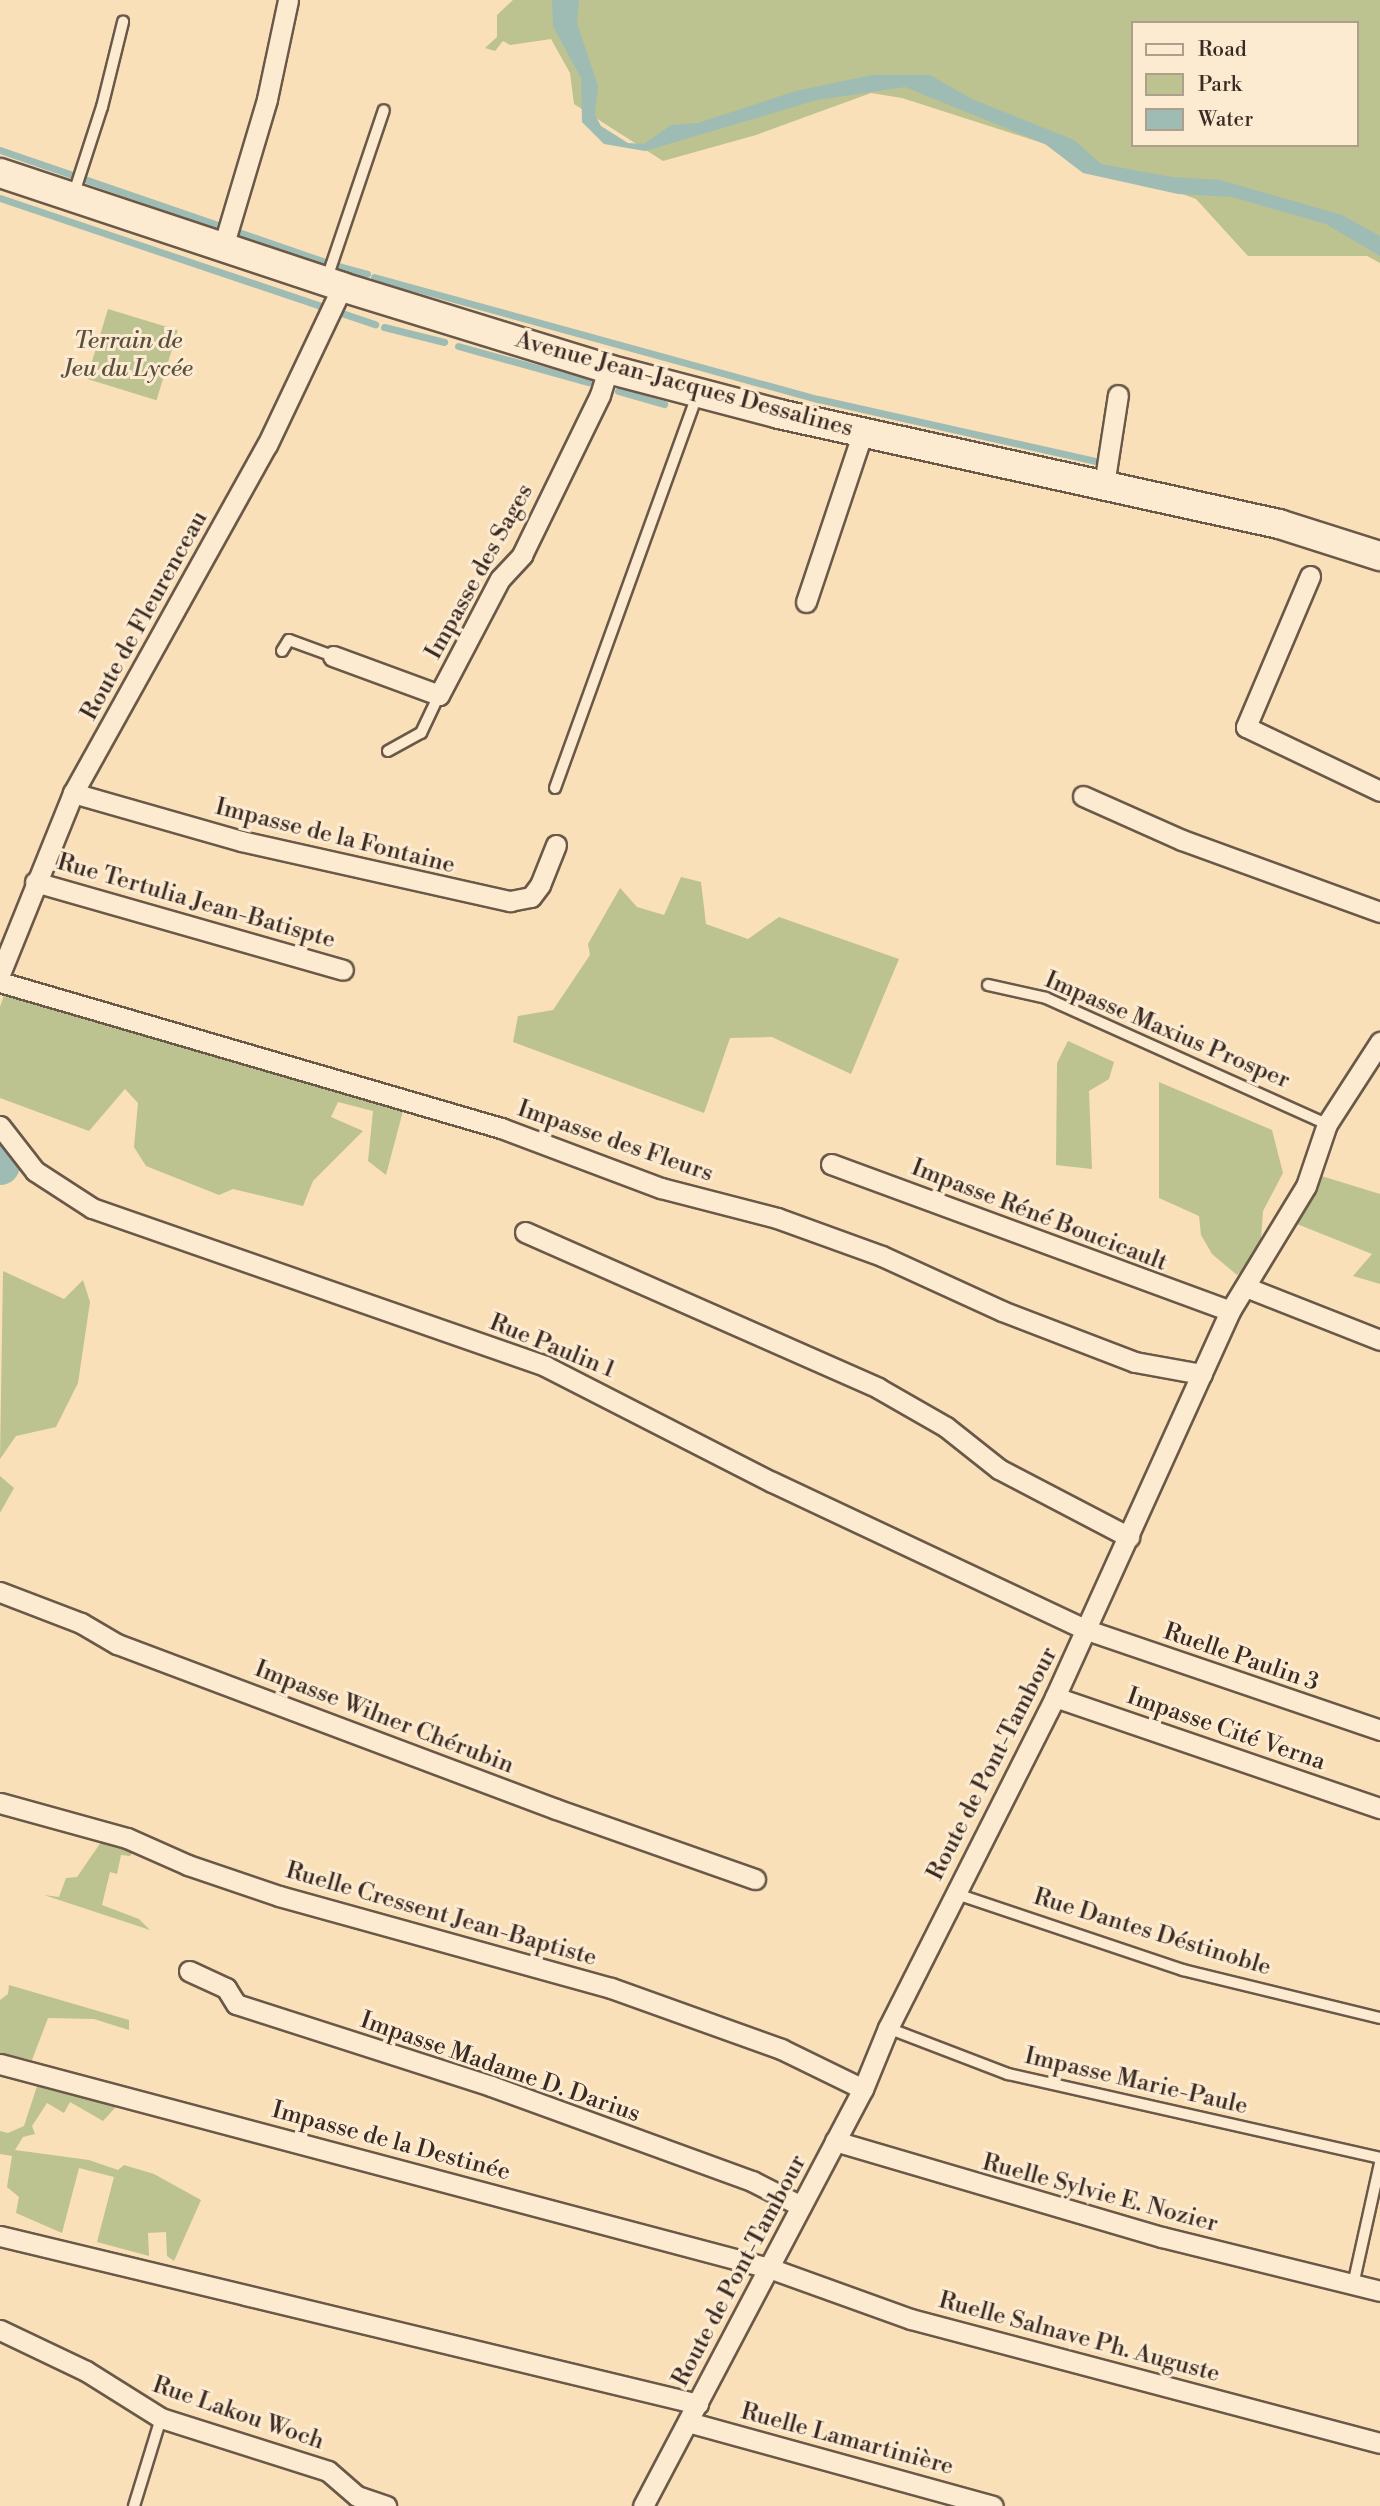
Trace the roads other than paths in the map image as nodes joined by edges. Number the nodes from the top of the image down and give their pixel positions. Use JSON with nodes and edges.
{"nodes":[{"id":1,"x":288,"y":0,"type":"edge"},
{"id":2,"x":123,"y":22,"type":"dead end"},
{"id":3,"x":384,"y":110,"type":"dead end"},
{"id":4,"x":0,"y":173,"type":"edge"},
{"id":5,"x":77,"y":184,"type":"junction"},
{"id":6,"x":227,"y":235,"type":"junction"},
{"id":7,"x":334,"y":298,"type":"junction"},
{"id":8,"x":608,"y":369,"type":"junction"},
{"id":9,"x":698,"y":393,"type":"junction"},
{"id":10,"x":1118,"y":395,"type":"dead end"},
{"id":11,"x":863,"y":432,"type":"junction"},
{"id":12,"x":1104,"y":485,"type":"junction"},
{"id":13,"x":1380,"y":556,"type":"edge"},
{"id":14,"x":1311,"y":576,"type":"dead end"},
{"id":15,"x":806,"y":601,"type":"dead end"},
{"id":16,"x":282,"y":651,"type":"dead end"},
{"id":17,"x":333,"y":656,"type":"joint"},
{"id":18,"x":439,"y":695,"type":"junction"},
{"id":19,"x":388,"y":751,"type":"dead end"},
{"id":20,"x":555,"y":789,"type":"dead end"},
{"id":21,"x":1380,"y":791,"type":"edge"},
{"id":22,"x":73,"y":793,"type":"junction"},
{"id":23,"x":1083,"y":796,"type":"dead end"},
{"id":24,"x":556,"y":845,"type":"dead end"},
{"id":25,"x":35,"y":882,"type":"junction"},
{"id":26,"x":1380,"y":912,"type":"edge"},
{"id":27,"x":343,"y":970,"type":"dead end"},
{"id":28,"x":0,"y":974,"type":"edge"},
{"id":29,"x":0,"y":982,"type":"edge"},
{"id":30,"x":988,"y":985,"type":"dead end"},
{"id":31,"x":1380,"y":1042,"type":"edge"},
{"id":32,"x":1327,"y":1124,"type":"junction"},
{"id":33,"x":0,"y":1126,"type":"edge"},
{"id":34,"x":831,"y":1164,"type":"dead end"},
{"id":35,"x":525,"y":1232,"type":"dead end"},
{"id":36,"x":1248,"y":1288,"type":"junction"},
{"id":37,"x":1230,"y":1311,"type":"junction"},
{"id":38,"x":1380,"y":1340,"type":"edge"},
{"id":39,"x":1202,"y":1374,"type":"junction"},
{"id":40,"x":1129,"y":1537,"type":"junction"},
{"id":41,"x":0,"y":1592,"type":"edge"},
{"id":42,"x":1087,"y":1630,"type":"junction"},
{"id":43,"x":1055,"y":1697,"type":"junction"},
{"id":44,"x":1380,"y":1730,"type":"edge"},
{"id":45,"x":0,"y":1803,"type":"edge"},
{"id":46,"x":1380,"y":1808,"type":"edge"},
{"id":47,"x":755,"y":1879,"type":"dead end"},
{"id":48,"x":954,"y":1893,"type":"junction"},
{"id":49,"x":189,"y":1971,"type":"dead end"},
{"id":50,"x":1380,"y":2018,"type":"edge"},
{"id":51,"x":888,"y":2028,"type":"junction"},
{"id":52,"x":0,"y":2064,"type":"edge"},
{"id":53,"x":863,"y":2089,"type":"junction"},
{"id":54,"x":835,"y":2141,"type":"junction"},
{"id":55,"x":1380,"y":2161,"type":"edge"},
{"id":56,"x":802,"y":2206,"type":"junction"},
{"id":57,"x":0,"y":2236,"type":"edge"},
{"id":58,"x":769,"y":2268,"type":"junction"},
{"id":59,"x":1353,"y":2286,"type":"junction"},
{"id":60,"x":1380,"y":2291,"type":"edge"},
{"id":61,"x":0,"y":2330,"type":"edge"},
{"id":62,"x":698,"y":2404,"type":"junction"},
{"id":63,"x":162,"y":2418,"type":"junction"},
{"id":64,"x":688,"y":2422,"type":"junction"},
{"id":65,"x":1380,"y":2443,"type":"edge"},
{"id":66,"x":134,"y":2506,"type":"edge"},
{"id":67,"x":386,"y":2506,"type":"edge"},
{"id":68,"x":643,"y":2506,"type":"edge"},
{"id":69,"x":993,"y":2506,"type":"edge"}],
"edges":[{"from":1,"to":6,"type":"street"},
{"from":2,"to":5,"type":"lane"},
{"from":3,"to":7,"type":"lane"},
{"from":4,"to":5,"type":"street","name":"Avenue Jean-Jacques Dessalines"},
{"from":5,"to":6,"type":"street","name":"Avenue Jean-Jacques Dessalines"},
{"from":6,"to":7,"type":"street","name":"Avenue Jean-Jacques Dessalines"},
{"from":7,"to":8,"type":"street","name":"Avenue Jean-Jacques Dessalines"},
{"from":7,"to":22,"type":"street","name":"Route de Fleurenceau"},
{"from":8,"to":9,"type":"street","name":"Avenue Jean-Jacques Dessalines"},
{"from":8,"to":18,"type":"street","name":"Impasse des Sages"},
{"from":9,"to":11,"type":"street","name":"Avenue Jean-Jacques Dessalines"},
{"from":9,"to":20,"type":"lane"},
{"from":10,"to":12,"type":"street"},
{"from":11,"to":12,"type":"street","name":"Avenue Jean-Jacques Dessalines"},
{"from":11,"to":15,"type":"street"},
{"from":12,"to":13,"type":"street","name":"Avenue Jean-Jacques Dessalines"},
{"from":14,"to":21,"type":"street"},
{"from":16,"to":17,"type":"lane"},
{"from":17,"to":18,"type":"street","name":"Impasse des Sages"},
{"from":18,"to":19,"type":"lane"},
{"from":22,"to":24,"type":"street","name":"Impasse de la Fontaine"},
{"from":22,"to":25,"type":"street","name":"Route de Fleurenceau"},
{"from":23,"to":26,"type":"street"},
{"from":25,"to":27,"type":"street","name":"Rue Tertulia Jean-Batispte"},
{"from":25,"to":28,"type":"street","name":"Route de Fleurenceau"},
{"from":29,"to":39,"type":"street","name":"Impasse des Fleurs"},
{"from":30,"to":32,"type":"lane","name":"Impasse Maxius Prosper"},
{"from":31,"to":32,"type":"street","name":"Route de Pont-Tambour"},
{"from":32,"to":36,"type":"street","name":"Route de Pont-Tambour"},
{"from":33,"to":42,"type":"street","name":"Rue Paulin 1"},
{"from":34,"to":37,"type":"street","name":"Impasse Réné Boucicault"},
{"from":35,"to":40,"type":"street"},
{"from":36,"to":37,"type":"street","name":"Route de Pont-Tambour"},
{"from":36,"to":38,"type":"street"},
{"from":37,"to":39,"type":"street","name":"Route de Pont-Tambour"},
{"from":39,"to":40,"type":"street","name":"Route de Pont-Tambour"},
{"from":40,"to":42,"type":"street","name":"Route de Pont-Tambour"},
{"from":41,"to":47,"type":"street","name":"Impasse Wilner Chérubin"},
{"from":42,"to":43,"type":"street","name":"Route de Pont-Tambour"},
{"from":42,"to":44,"type":"street","name":"Ruelle Paulin 3"},
{"from":43,"to":46,"type":"street","name":"Impasse Cité Verna"},
{"from":43,"to":48,"type":"street","name":"Route de Pont-Tambour"},
{"from":45,"to":53,"type":"street","name":"Ruelle Cressent Jean-Baptiste"},
{"from":48,"to":50,"type":"lane","name":"Rue Dantes Déstinoble"},
{"from":48,"to":51,"type":"street","name":"Route de Pont-Tambour"},
{"from":49,"to":56,"type":"street","name":"Impasse Madame D. Darius"},
{"from":51,"to":53,"type":"street","name":"Route de Pont-Tambour"},
{"from":51,"to":55,"type":"lane","name":"Impasse Marie-Paule"},
{"from":52,"to":58,"type":"street","name":"Impasse de la Destinée"},
{"from":53,"to":54,"type":"street","name":"Route de Pont-Tambour"},
{"from":54,"to":56,"type":"street","name":"Route de Pont-Tambour"},
{"from":54,"to":59,"type":"street","name":"Ruelle Sylvie E. Nozier"},
{"from":55,"to":59,"type":"lane"},
{"from":56,"to":58,"type":"street","name":"Route de Pont-Tambour"},
{"from":57,"to":62,"type":"street"},
{"from":58,"to":62,"type":"street","name":"Route de Pont-Tambour"},
{"from":58,"to":65,"type":"street","name":"Ruelle Salnave Ph. Auguste"},
{"from":59,"to":60,"type":"street","name":"Ruelle Sylvie E. Nozier"},
{"from":61,"to":63,"type":"street","name":"Rue Lakou Woch"},
{"from":62,"to":64,"type":"street","name":"Route de Pont-Tambour"},
{"from":63,"to":66,"type":"lane"},
{"from":63,"to":67,"type":"street","name":"Rue Lakou Woch"},
{"from":64,"to":68,"type":"street","name":"Route de Pont-Tambour"},
{"from":64,"to":69,"type":"street","name":"Ruelle Lamartinière"}]}
